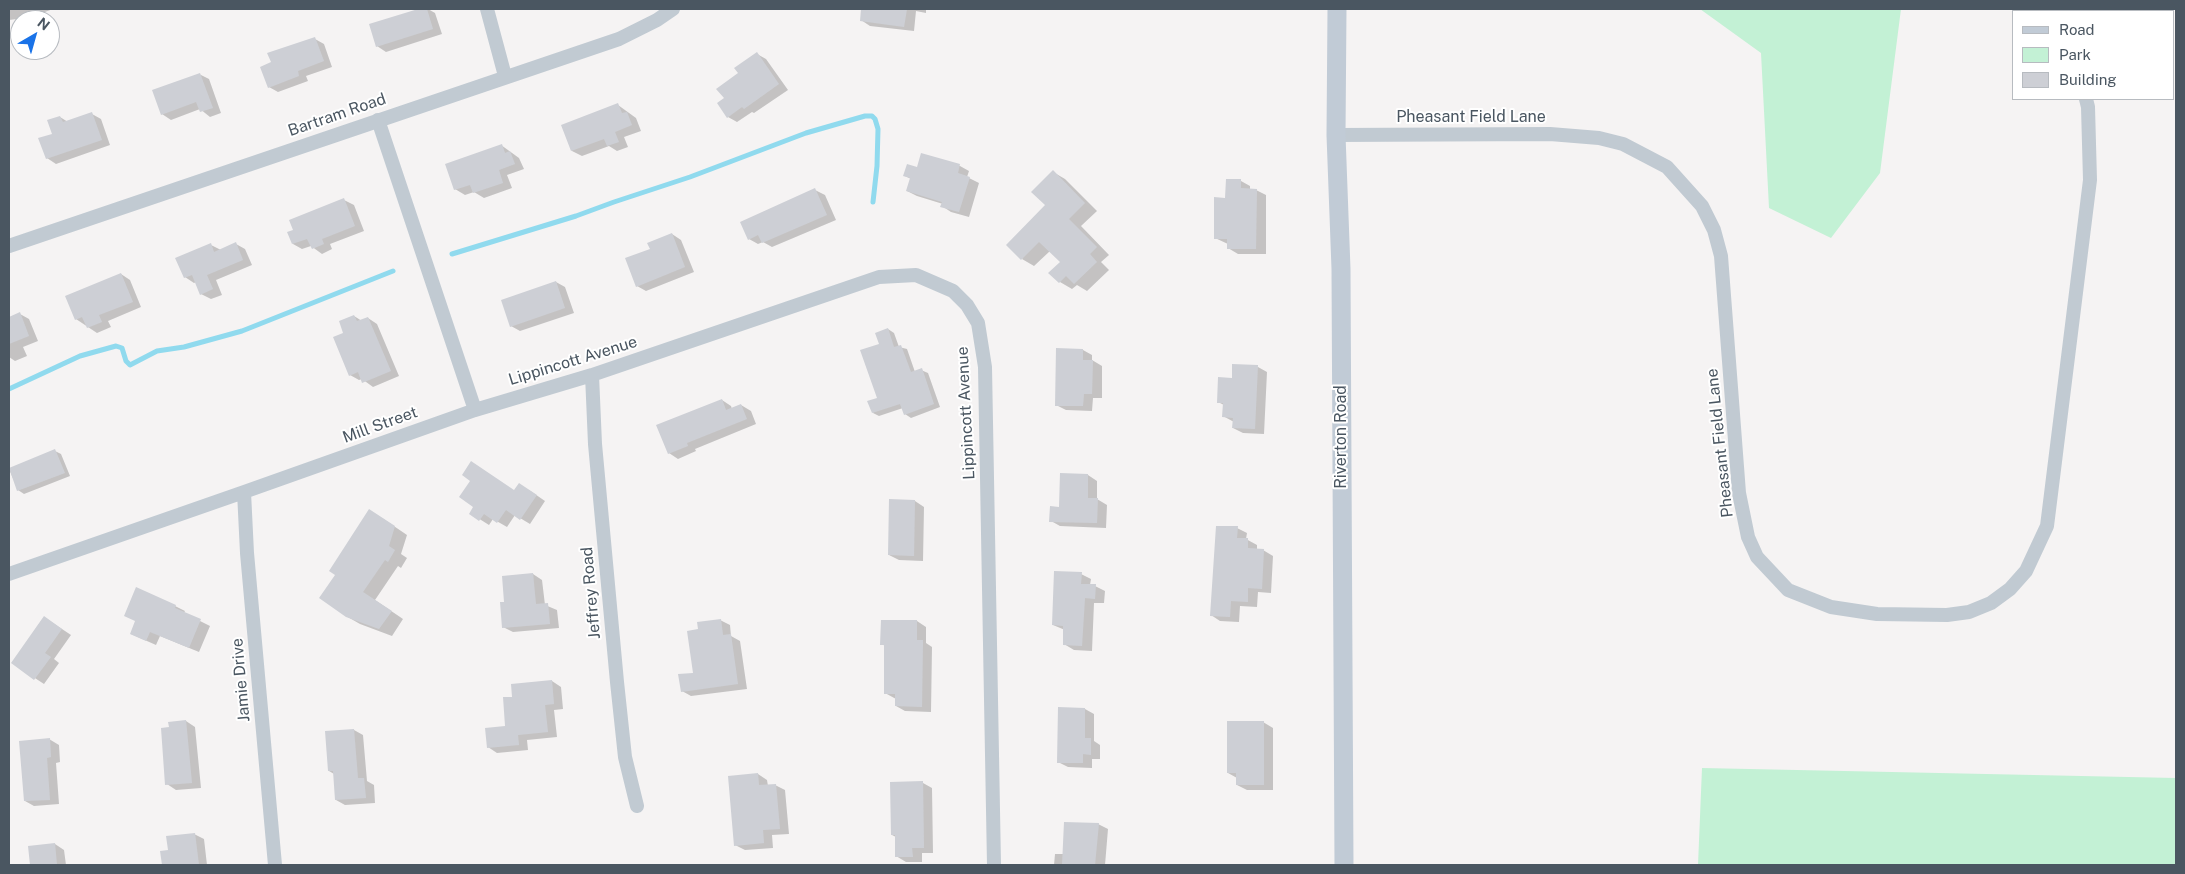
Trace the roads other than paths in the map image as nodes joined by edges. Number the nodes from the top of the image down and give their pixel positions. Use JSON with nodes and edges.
{"nodes":[{"id":1,"x":487,"y":9,"type":"edge"},
{"id":2,"x":672,"y":9,"type":"edge"},
{"id":3,"x":1337,"y":9,"type":"edge"},
{"id":4,"x":505,"y":76,"type":"junction"},
{"id":5,"x":2086,"y":100,"type":"edge"},
{"id":6,"x":378,"y":120,"type":"junction"},
{"id":7,"x":1336,"y":134,"type":"junction"},
{"id":8,"x":9,"y":246,"type":"edge"},
{"id":9,"x":592,"y":375,"type":"junction"},
{"id":10,"x":475,"y":410,"type":"junction"},
{"id":11,"x":244,"y":492,"type":"junction"},
{"id":12,"x":9,"y":574,"type":"edge"},
{"id":13,"x":637,"y":806,"type":"dead end"},
{"id":14,"x":275,"y":865,"type":"edge"},
{"id":15,"x":994,"y":865,"type":"edge"},
{"id":16,"x":1344,"y":865,"type":"edge"}],
"edges":[{"from":1,"to":4,"type":"street"},
{"from":2,"to":4,"type":"street","name":"Bartram Road"},
{"from":3,"to":7,"type":"main road","name":"Riverton Road"},
{"from":4,"to":6,"type":"street","name":"Bartram Road"},
{"from":5,"to":7,"type":"street","name":"Pheasant Field Lane"},
{"from":6,"to":8,"type":"street","name":"Bartram Road"},
{"from":6,"to":10,"type":"street"},
{"from":7,"to":16,"type":"main road","name":"Riverton Road"},
{"from":9,"to":10,"type":"street","name":"Lippincott Avenue"},
{"from":9,"to":13,"type":"street","name":"Jeffrey Road"},
{"from":9,"to":15,"type":"street","name":"Lippincott Avenue"},
{"from":10,"to":11,"type":"street","name":"Mill Street"},
{"from":11,"to":12,"type":"street","name":"Mill Street"},
{"from":11,"to":14,"type":"street","name":"Jamie Drive"}]}
